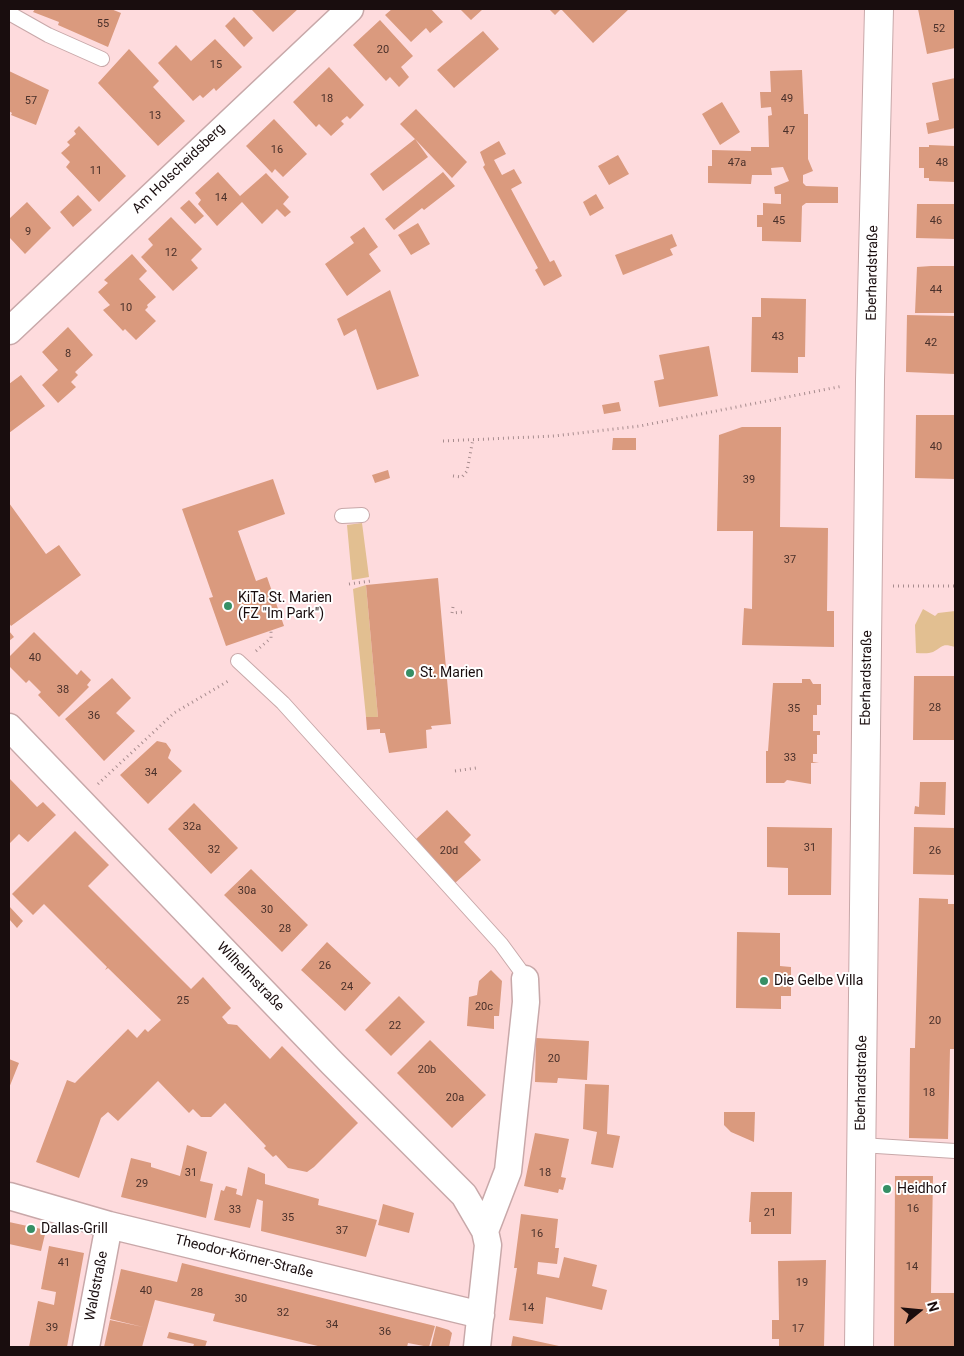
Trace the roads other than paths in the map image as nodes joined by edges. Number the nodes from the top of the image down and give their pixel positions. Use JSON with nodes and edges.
{"nodes":[{"id":1,"x":350,"y":9,"type":"edge"},
{"id":2,"x":879,"y":9,"type":"edge"},
{"id":3,"x":9,"y":13,"type":"edge"},
{"id":4,"x":102,"y":59,"type":"dead end"},
{"id":5,"x":9,"y":331,"type":"edge"},
{"id":6,"x":362,"y":515,"type":"dead end"},
{"id":7,"x":342,"y":516,"type":"dead end"},
{"id":8,"x":243,"y":665,"type":"road end"},
{"id":9,"x":9,"y":727,"type":"edge"},
{"id":10,"x":524,"y":977,"type":"joint"},
{"id":11,"x":861,"y":1145,"type":"junction"},
{"id":12,"x":955,"y":1151,"type":"edge"},
{"id":13,"x":9,"y":1196,"type":"edge"},
{"id":14,"x":109,"y":1225,"type":"junction"},
{"id":15,"x":485,"y":1231,"type":"junction"},
{"id":16,"x":480,"y":1315,"type":"junction"},
{"id":17,"x":86,"y":1347,"type":"edge"},
{"id":18,"x":477,"y":1347,"type":"edge"},
{"id":19,"x":859,"y":1347,"type":"edge"}],
"edges":[{"from":1,"to":5,"type":"street","name":"Am Holscheidsberg"},
{"from":2,"to":11,"type":"main road","name":"Eberhardstraße"},
{"from":3,"to":4,"type":"lane"},
{"from":6,"to":7,"type":"lane"},
{"from":8,"to":10,"type":"lane"},
{"from":9,"to":15,"type":"street","name":"Wilhelmstraße"},
{"from":10,"to":15,"type":"street","name":"Wilhelmstraße"},
{"from":11,"to":12,"type":"lane"},
{"from":11,"to":19,"type":"main road","name":"Eberhardstraße"},
{"from":13,"to":14,"type":"street","name":"Theodor-Körner-Straße"},
{"from":14,"to":16,"type":"street","name":"Theodor-Körner-Straße"},
{"from":14,"to":17,"type":"street","name":"Waldstraße"},
{"from":15,"to":16,"type":"street","name":"Wilhelmstraße"},
{"from":16,"to":18,"type":"street","name":"Wilhelmstraße"}]}
